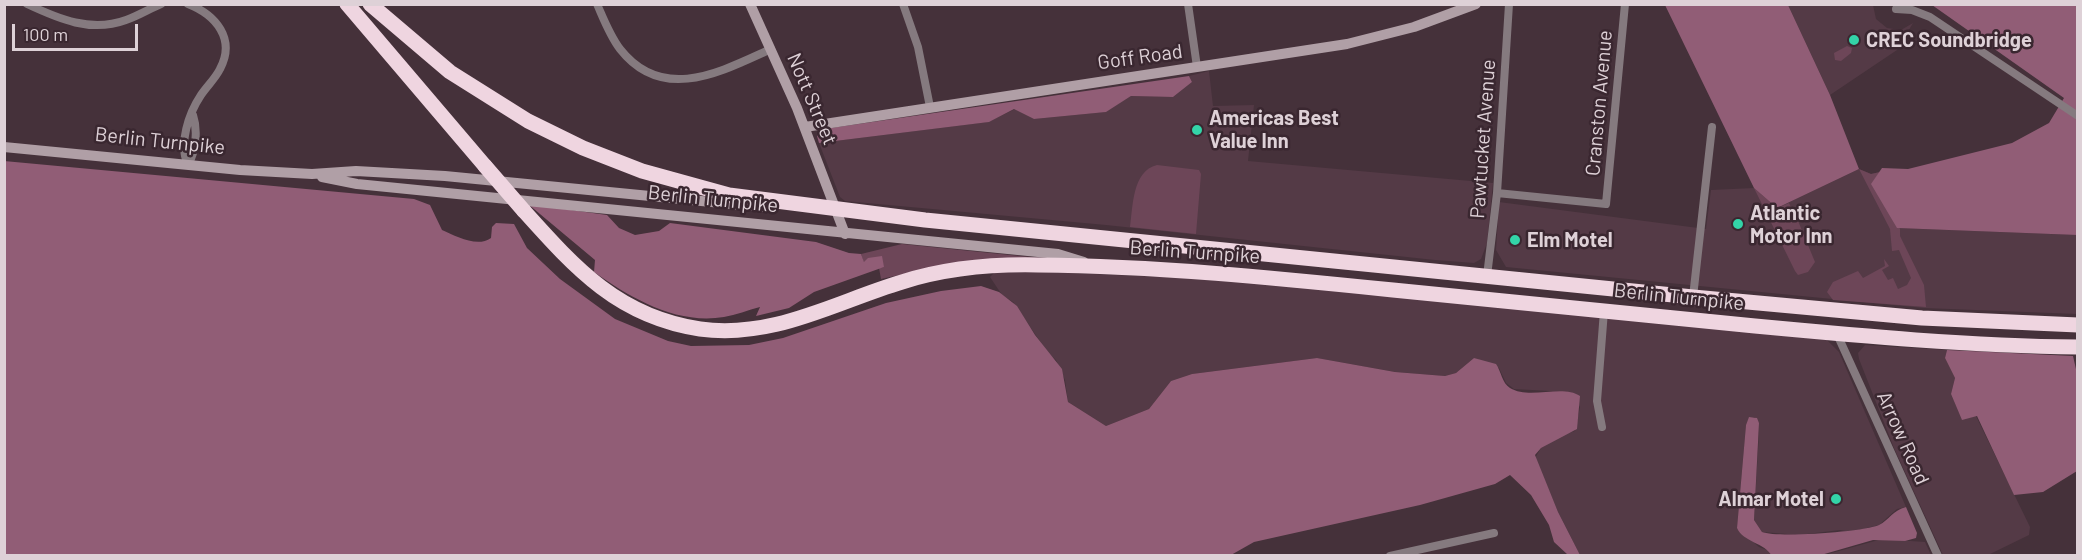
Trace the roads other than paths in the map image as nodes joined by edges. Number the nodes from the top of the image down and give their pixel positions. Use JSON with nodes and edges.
{"nodes":[{"id":1,"x":27,"y":4,"type":"edge"},
{"id":2,"x":161,"y":4,"type":"edge"},
{"id":3,"x":188,"y":4,"type":"edge"},
{"id":4,"x":347,"y":4,"type":"edge"},
{"id":5,"x":370,"y":4,"type":"edge"},
{"id":6,"x":597,"y":4,"type":"edge"},
{"id":7,"x":750,"y":4,"type":"edge"},
{"id":8,"x":903,"y":4,"type":"edge"},
{"id":9,"x":1188,"y":4,"type":"edge"},
{"id":10,"x":1476,"y":4,"type":"edge"},
{"id":11,"x":1509,"y":4,"type":"edge"},
{"id":12,"x":1625,"y":4,"type":"edge"},
{"id":13,"x":1896,"y":9,"type":"dead end"},
{"id":14,"x":771,"y":49,"type":"junction"},
{"id":15,"x":1197,"y":67,"type":"junction"},
{"id":16,"x":930,"y":107,"type":"junction"},
{"id":17,"x":2078,"y":116,"type":"edge"},
{"id":18,"x":805,"y":127,"type":"junction"},
{"id":19,"x":1713,"y":127,"type":"dead end"},
{"id":20,"x":4,"y":147,"type":"edge"},
{"id":21,"x":188,"y":165,"type":"junction"},
{"id":22,"x":312,"y":174,"type":"junction"},
{"id":23,"x":1497,"y":193,"type":"junction"},
{"id":24,"x":836,"y":210,"type":"junction"},
{"id":25,"x":845,"y":234,"type":"junction"},
{"id":26,"x":1099,"y":267,"type":"junction"},
{"id":27,"x":1487,"y":276,"type":"junction"},
{"id":28,"x":1693,"y":297,"type":"junction"},
{"id":29,"x":1485,"y":299,"type":"junction"},
{"id":30,"x":1825,"y":309,"type":"junction"},
{"id":31,"x":1604,"y":311,"type":"junction"},
{"id":32,"x":2078,"y":325,"type":"edge"},
{"id":33,"x":1837,"y":334,"type":"junction"},
{"id":34,"x":2078,"y":347,"type":"edge"},
{"id":35,"x":1602,"y":427,"type":"dead end"},
{"id":36,"x":1494,"y":533,"type":"dead end"},
{"id":37,"x":1390,"y":555,"type":"edge"},
{"id":38,"x":1938,"y":555,"type":"edge"}],
"edges":[{"from":1,"to":2,"type":"street"},
{"from":3,"to":21,"type":"street"},
{"from":4,"to":26,"type":"highway","bridge":true},
{"from":5,"to":24,"type":"highway"},
{"from":6,"to":14,"type":"street"},
{"from":7,"to":14,"type":"main road","name":"Nott Street"},
{"from":8,"to":16,"type":"street"},
{"from":9,"to":15,"type":"street"},
{"from":10,"to":15,"type":"main road","name":"Goff Road"},
{"from":11,"to":23,"type":"street","name":"Pawtucket Avenue"},
{"from":12,"to":23,"type":"street","name":"Cranston Avenue"},
{"from":13,"to":17,"type":"street"},
{"from":14,"to":18,"type":"main road","name":"Nott Street"},
{"from":15,"to":16,"type":"main road","name":"Goff Road"},
{"from":16,"to":18,"type":"main road","name":"Goff Road"},
{"from":18,"to":24,"type":"main road","name":"Nott Street"},
{"from":19,"to":28,"type":"street"},
{"from":20,"to":21,"type":"main road","name":"Berlin Turnpike"},
{"from":21,"to":22,"type":"main road","name":"Berlin Turnpike"},
{"from":22,"to":24,"type":"main road","name":"Berlin Turnpike"},
{"from":22,"to":25,"type":"main road","name":"Berlin Turnpike"},
{"from":23,"to":27,"type":"street","name":"Pawtucket Avenue"},
{"from":24,"to":25,"type":"main road","name":"Nott Street"},
{"from":24,"to":27,"type":"highway","name":"Berlin Turnpike"},
{"from":25,"to":26,"type":"main road","name":"Berlin Turnpike"},
{"from":26,"to":29,"type":"highway","name":"Berlin Turnpike"},
{"from":27,"to":28,"type":"highway","name":"Berlin Turnpike"},
{"from":27,"to":29,"type":"highway"},
{"from":28,"to":30,"type":"highway","name":"Berlin Turnpike"},
{"from":29,"to":31,"type":"highway","name":"Berlin Turnpike"},
{"from":30,"to":32,"type":"highway","name":"Berlin Turnpike"},
{"from":30,"to":33,"type":"highway"},
{"from":31,"to":33,"type":"highway","name":"Berlin Turnpike"},
{"from":31,"to":35,"type":"street"},
{"from":33,"to":34,"type":"highway","name":"Berlin Turnpike"},
{"from":33,"to":38,"type":"street","name":"Arrow Road"},
{"from":36,"to":37,"type":"street"}]}
